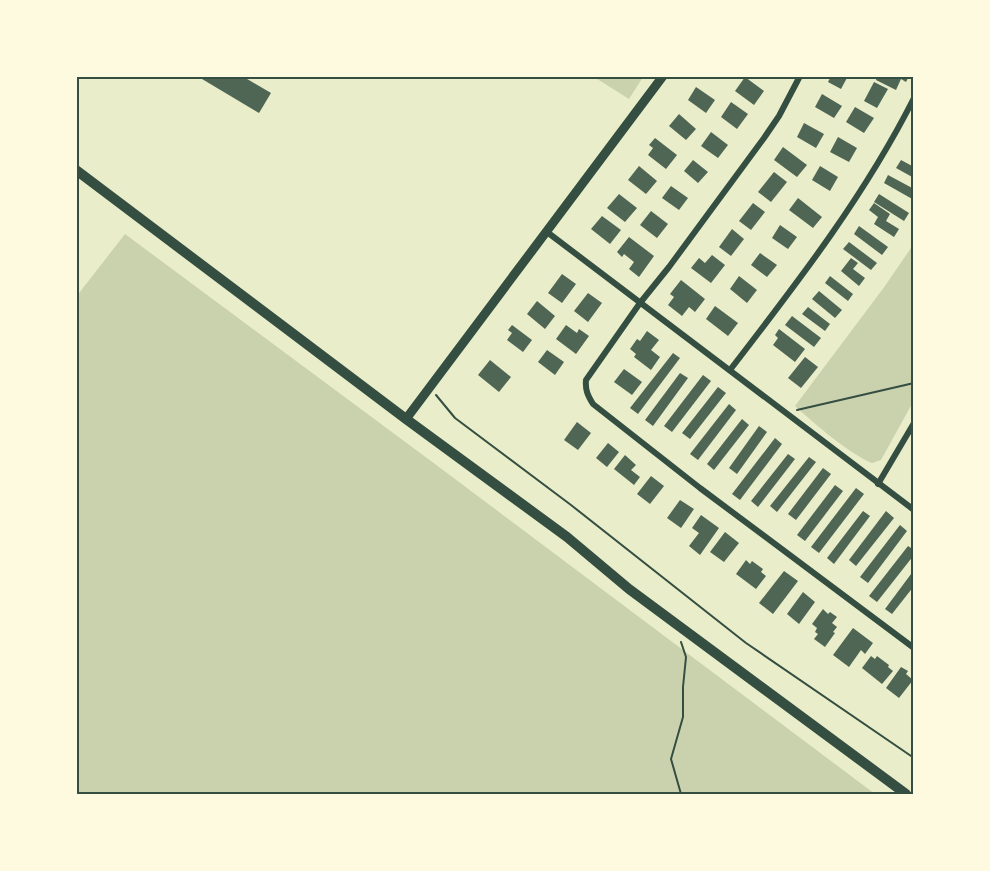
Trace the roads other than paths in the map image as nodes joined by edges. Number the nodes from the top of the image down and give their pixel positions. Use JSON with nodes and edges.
{"nodes":[{"id":1,"x":663,"y":76,"type":"edge"},
{"id":2,"x":800,"y":76,"type":"edge"},
{"id":3,"x":914,"y":98,"type":"edge"},
{"id":4,"x":76,"y":170,"type":"edge"},
{"id":5,"x":547,"y":232,"type":"junction"},
{"id":6,"x":640,"y":303,"type":"junction"},
{"id":7,"x":730,"y":370,"type":"junction"},
{"id":8,"x":406,"y":419,"type":"junction"},
{"id":9,"x":914,"y":423,"type":"edge"},
{"id":10,"x":878,"y":484,"type":"junction"},
{"id":11,"x":914,"y":510,"type":"edge"},
{"id":12,"x":914,"y":648,"type":"edge"},
{"id":13,"x":906,"y":795,"type":"edge"}],
"edges":[{"from":1,"to":5,"type":"street"},
{"from":2,"to":6,"type":"street"},
{"from":3,"to":7,"type":"street"},
{"from":4,"to":8,"type":"main road"},
{"from":5,"to":6,"type":"street"},
{"from":5,"to":8,"type":"street"},
{"from":6,"to":7,"type":"street"},
{"from":6,"to":12,"type":"street"},
{"from":7,"to":10,"type":"street"},
{"from":8,"to":13,"type":"main road"},
{"from":9,"to":10,"type":"street"},
{"from":10,"to":11,"type":"street"}]}
